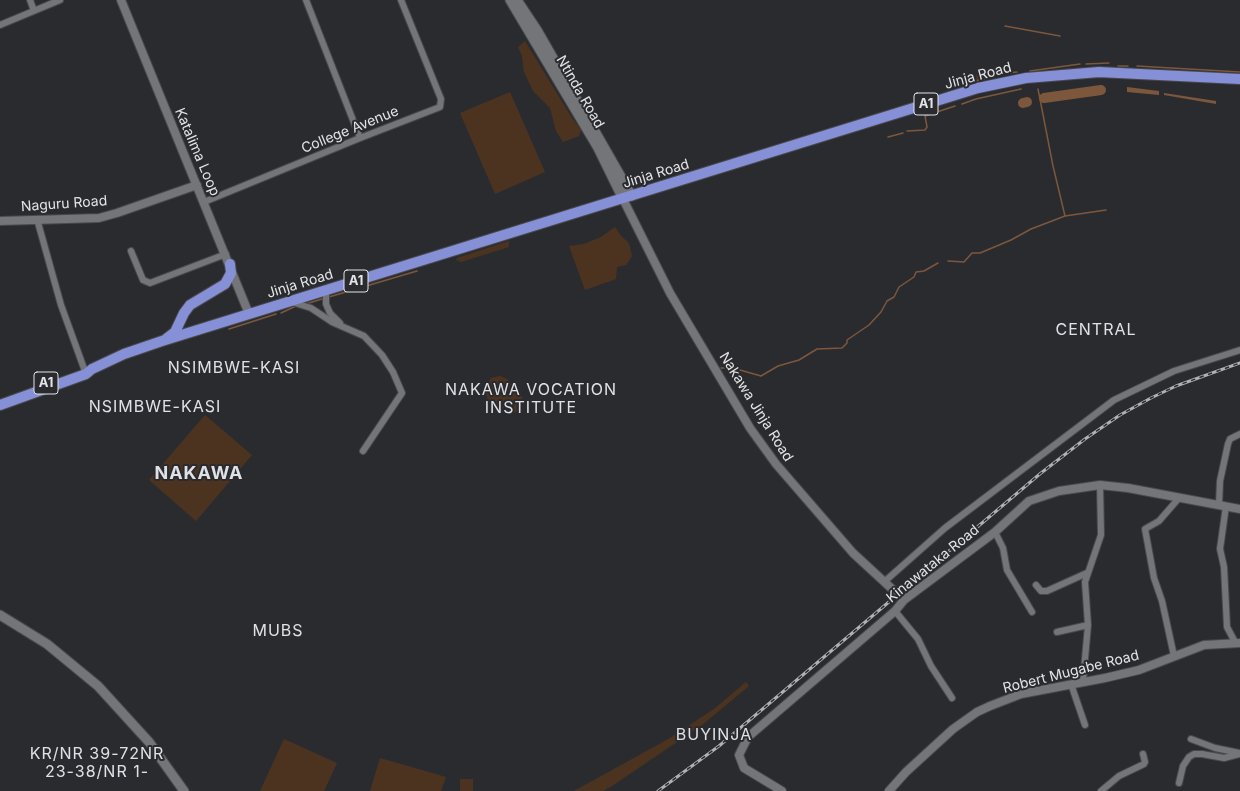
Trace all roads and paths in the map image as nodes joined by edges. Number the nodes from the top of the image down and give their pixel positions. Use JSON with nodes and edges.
{"nodes":[{"id":1,"x":30,"y":0,"type":"edge"},
{"id":2,"x":60,"y":0,"type":"edge"},
{"id":3,"x":121,"y":0,"type":"edge"},
{"id":4,"x":306,"y":0,"type":"edge"},
{"id":5,"x":400,"y":0,"type":"edge"},
{"id":6,"x":510,"y":0,"type":"edge"},
{"id":7,"x":517,"y":0,"type":"edge"},
{"id":8,"x":34,"y":11,"type":"junction"},
{"id":9,"x":0,"y":25,"type":"edge"},
{"id":10,"x":1240,"y":80,"type":"edge"},
{"id":11,"x":360,"y":138,"type":"junction"},
{"id":12,"x":197,"y":185,"type":"junction"},
{"id":13,"x":627,"y":197,"type":"junction"},
{"id":14,"x":204,"y":202,"type":"junction"},
{"id":15,"x":37,"y":219,"type":"junction"},
{"id":16,"x":0,"y":221,"type":"edge"},
{"id":17,"x":131,"y":251,"type":"dead end"},
{"id":18,"x":226,"y":254,"type":"junction"},
{"id":19,"x":230,"y":264,"type":"junction"},
{"id":20,"x":326,"y":290,"type":"junction"},
{"id":21,"x":290,"y":301,"type":"junction"},
{"id":22,"x":249,"y":314,"type":"junction"},
{"id":23,"x":341,"y":324,"type":"junction"},
{"id":24,"x":162,"y":341,"type":"junction"},
{"id":25,"x":1240,"y":350,"type":"edge"},
{"id":26,"x":87,"y":371,"type":"junction"},
{"id":27,"x":0,"y":399,"type":"edge"},
{"id":28,"x":0,"y":405,"type":"edge"},
{"id":29,"x":1240,"y":434,"type":"edge"},
{"id":30,"x":363,"y":451,"type":"dead end"},
{"id":31,"x":1100,"y":485,"type":"junction"},
{"id":32,"x":1179,"y":498,"type":"junction"},
{"id":33,"x":1222,"y":505,"type":"junction"},
{"id":34,"x":1240,"y":509,"type":"edge"},
{"id":35,"x":995,"y":532,"type":"junction"},
{"id":36,"x":1087,"y":574,"type":"junction"},
{"id":37,"x":884,"y":582,"type":"junction"},
{"id":38,"x":1036,"y":585,"type":"dead end"},
{"id":39,"x":904,"y":600,"type":"junction"},
{"id":40,"x":895,"y":611,"type":"junction"},
{"id":41,"x":1032,"y":612,"type":"dead end"},
{"id":42,"x":0,"y":615,"type":"edge"},
{"id":43,"x":1088,"y":625,"type":"junction"},
{"id":44,"x":1057,"y":632,"type":"dead end"},
{"id":45,"x":1238,"y":643,"type":"edge"},
{"id":46,"x":1174,"y":656,"type":"junction"},
{"id":47,"x":1084,"y":681,"type":"junction"},
{"id":48,"x":1071,"y":684,"type":"junction"},
{"id":49,"x":952,"y":698,"type":"dead end"},
{"id":50,"x":1085,"y":725,"type":"dead end"},
{"id":51,"x":1191,"y":739,"type":"dead end"},
{"id":52,"x":1143,"y":754,"type":"dead end"},
{"id":53,"x":1240,"y":754,"type":"edge"},
{"id":54,"x":1180,"y":783,"type":"dead end"},
{"id":55,"x":184,"y":791,"type":"edge"},
{"id":56,"x":782,"y":791,"type":"edge"},
{"id":57,"x":889,"y":791,"type":"edge"},
{"id":58,"x":1101,"y":791,"type":"edge"}],
"edges":[{"from":1,"to":8,"type":"street"},
{"from":2,"to":8,"type":"street"},
{"from":3,"to":12,"type":"street","name":"Katalima Loop"},
{"from":4,"to":11,"type":"street"},
{"from":5,"to":11,"type":"street","name":"College Avenue"},
{"from":6,"to":13,"type":"main road","name":"Ntinda Road"},
{"from":7,"to":13,"type":"main road","name":"Ntinda Road"},
{"from":8,"to":9,"type":"street"},
{"from":10,"to":13,"type":"highway","name":"Jinja Road","number":"A1"},
{"from":11,"to":14,"type":"street","name":"College Avenue"},
{"from":12,"to":14,"type":"street","name":"Katalima Loop"},
{"from":12,"to":15,"type":"street","name":"Naguru Road"},
{"from":13,"to":20,"type":"highway","name":"Jinja Road","number":"A1"},
{"from":13,"to":37,"type":"street","name":"Nakawa Jinja Road"},
{"from":14,"to":18,"type":"street","name":"Katalima Loop"},
{"from":15,"to":16,"type":"street","name":"Naguru Road"},
{"from":15,"to":26,"type":"street"},
{"from":17,"to":18,"type":"street"},
{"from":18,"to":19,"type":"street","name":"Katalima Loop"},
{"from":19,"to":22,"type":"street","name":"Katalima Loop"},
{"from":19,"to":24,"type":"highway"},
{"from":20,"to":21,"type":"highway","name":"Jinja Road","number":"A1"},
{"from":20,"to":23,"type":"street"},
{"from":21,"to":22,"type":"highway","name":"Jinja Road","number":"A1"},
{"from":21,"to":23,"type":"street"},
{"from":22,"to":24,"type":"highway","name":"Jinja Road","number":"A1"},
{"from":23,"to":30,"type":"street"},
{"from":24,"to":26,"type":"highway","name":"Jinja Road","number":"A1"},
{"from":25,"to":37,"type":"street"},
{"from":26,"to":27,"type":"highway","name":"Jinja Road","number":"A1"},
{"from":26,"to":28,"type":"highway","name":"Jinja Road","number":"A1"},
{"from":29,"to":33,"type":"street"},
{"from":31,"to":32,"type":"street","name":"Kinawataka Road"},
{"from":31,"to":35,"type":"street","name":"Kinawataka Road"},
{"from":31,"to":36,"type":"street"},
{"from":32,"to":33,"type":"street","name":"Kinawataka Road"},
{"from":32,"to":46,"type":"street"},
{"from":33,"to":34,"type":"street","name":"Kinawataka Road"},
{"from":33,"to":45,"type":"street"},
{"from":35,"to":39,"type":"street","name":"Kinawataka Road"},
{"from":35,"to":41,"type":"street"},
{"from":36,"to":38,"type":"street"},
{"from":36,"to":43,"type":"street"},
{"from":37,"to":39,"type":"street","name":"Nakawa Jinja Road"},
{"from":39,"to":40,"type":"street","name":"Kinawataka Road"},
{"from":40,"to":49,"type":"street"},
{"from":40,"to":56,"type":"street","name":"Kinawataka Road"},
{"from":42,"to":55,"type":"main road"},
{"from":43,"to":44,"type":"street"},
{"from":43,"to":47,"type":"street"},
{"from":45,"to":46,"type":"street","name":"Robert Mugabe Road"},
{"from":46,"to":47,"type":"street","name":"Robert Mugabe Road"},
{"from":47,"to":48,"type":"street","name":"Robert Mugabe Road"},
{"from":48,"to":50,"type":"street"},
{"from":48,"to":57,"type":"street","name":"Robert Mugabe Road"},
{"from":51,"to":53,"type":"street"},
{"from":52,"to":58,"type":"street"},
{"from":53,"to":54,"type":"street"}]}
